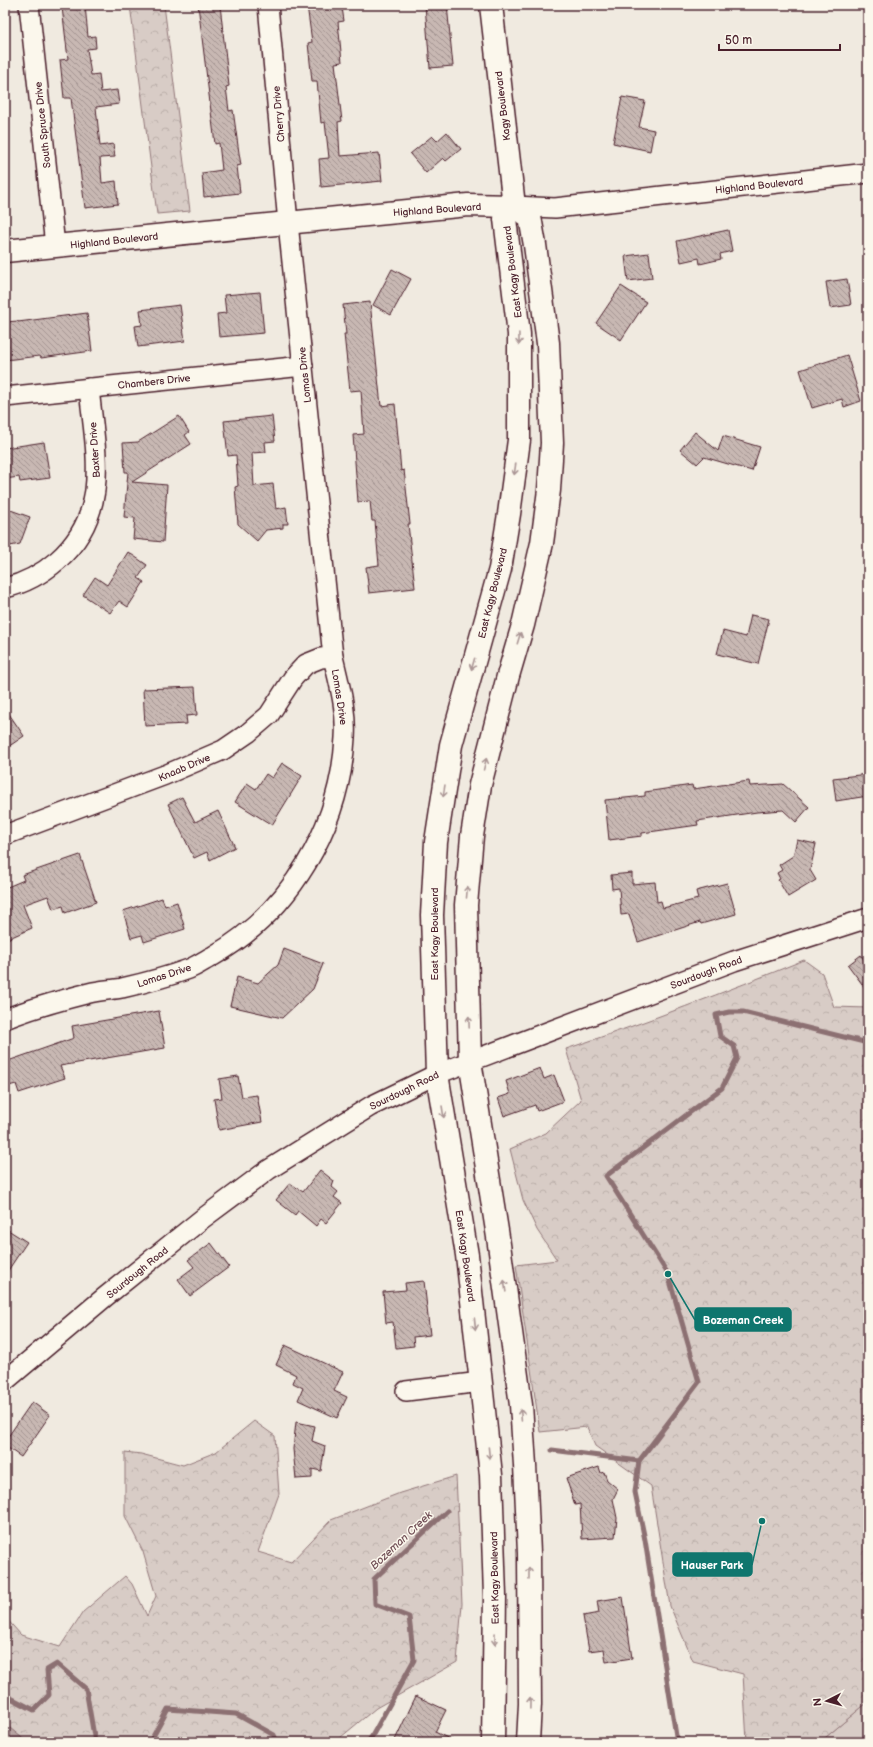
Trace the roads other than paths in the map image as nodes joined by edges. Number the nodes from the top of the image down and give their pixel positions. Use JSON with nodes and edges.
{"nodes":[{"id":1,"x":29,"y":5,"type":"edge"},
{"id":2,"x":268,"y":5,"type":"edge"},
{"id":3,"x":491,"y":5,"type":"edge"},
{"id":4,"x":868,"y":173,"type":"edge"},
{"id":5,"x":514,"y":206,"type":"junction"},
{"id":6,"x":288,"y":223,"type":"junction"},
{"id":7,"x":55,"y":246,"type":"junction"},
{"id":8,"x":5,"y":251,"type":"edge"},
{"id":9,"x":303,"y":366,"type":"junction"},
{"id":10,"x":89,"y":388,"type":"junction"},
{"id":11,"x":5,"y":397,"type":"edge"},
{"id":12,"x":5,"y":588,"type":"edge"},
{"id":13,"x":333,"y":657,"type":"junction"},
{"id":14,"x":5,"y":835,"type":"edge"},
{"id":15,"x":868,"y":918,"type":"edge"},
{"id":16,"x":5,"y":1019,"type":"edge"},
{"id":17,"x":470,"y":1061,"type":"junction"},
{"id":18,"x":437,"y":1074,"type":"junction"},
{"id":19,"x":5,"y":1381,"type":"edge"},
{"id":20,"x":481,"y":1382,"type":"junction"},
{"id":21,"x":406,"y":1391,"type":"dead end"},
{"id":22,"x":494,"y":1742,"type":"edge"},
{"id":23,"x":528,"y":1742,"type":"edge"}],
"edges":[{"from":1,"to":7,"type":"street","name":"South Spruce Drive"},
{"from":2,"to":6,"type":"street","name":"Cherry Drive"},
{"from":3,"to":5,"type":"main road","name":"Kagy Boulevard"},
{"from":4,"to":5,"type":"street","name":"Highland Boulevard"},
{"from":5,"to":6,"type":"main road","name":"Highland Boulevard"},
{"from":17,"to":5,"type":"main road","one_way":true},
{"from":5,"to":18,"type":"main road","name":"East Kagy Boulevard","one_way":true},
{"from":6,"to":7,"type":"main road","name":"Highland Boulevard"},
{"from":6,"to":9,"type":"street","name":"Lomas Drive"},
{"from":7,"to":8,"type":"main road","name":"Highland Boulevard"},
{"from":9,"to":10,"type":"street","name":"Chambers Drive"},
{"from":9,"to":13,"type":"street","name":"Lomas Drive"},
{"from":10,"to":11,"type":"street","name":"Chambers Drive"},
{"from":10,"to":12,"type":"street","name":"Baxter Drive"},
{"from":13,"to":14,"type":"street","name":"Knaab Drive"},
{"from":13,"to":16,"type":"street","name":"Lomas Drive"},
{"from":15,"to":17,"type":"street","name":"Sourdough Road"},
{"from":17,"to":18,"type":"street","name":"Sourdough Road"},
{"from":23,"to":17,"type":"main road","one_way":true},
{"from":18,"to":19,"type":"street","name":"Sourdough Road"},
{"from":18,"to":20,"type":"main road","name":"East Kagy Boulevard","one_way":true},
{"from":20,"to":21,"type":"street"},
{"from":20,"to":22,"type":"main road","name":"East Kagy Boulevard","one_way":true}]}
